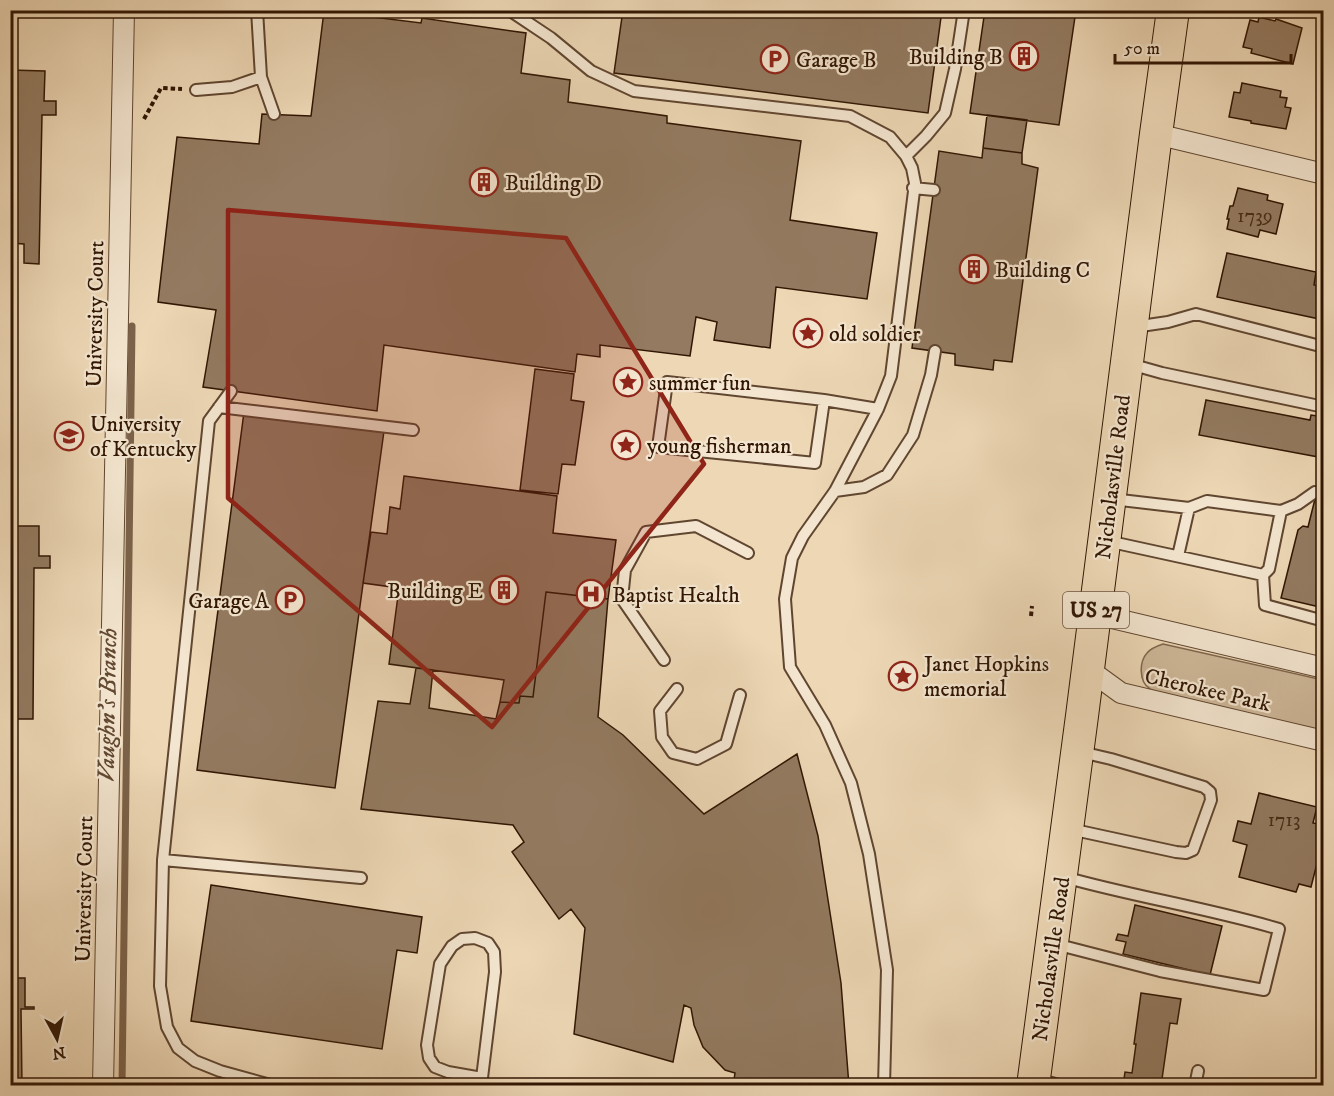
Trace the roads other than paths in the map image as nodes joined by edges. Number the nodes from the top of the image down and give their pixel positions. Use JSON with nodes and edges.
{"nodes":[{"id":1,"x":124,"y":10,"type":"edge"},
{"id":2,"x":257,"y":10,"type":"edge"},
{"id":3,"x":509,"y":10,"type":"edge"},
{"id":4,"x":964,"y":10,"type":"edge"},
{"id":5,"x":1173,"y":10,"type":"edge"},
{"id":6,"x":261,"y":77,"type":"junction"},
{"id":7,"x":196,"y":90,"type":"road end"},
{"id":8,"x":274,"y":114,"type":"dead end"},
{"id":9,"x":1156,"y":134,"type":"junction"},
{"id":10,"x":906,"y":156,"type":"junction"},
{"id":11,"x":1323,"y":174,"type":"edge"},
{"id":12,"x":913,"y":188,"type":"junction"},
{"id":13,"x":934,"y":190,"type":"dead end"},
{"id":14,"x":1132,"y":328,"type":"junction"},
{"id":15,"x":1323,"y":346,"type":"edge"},
{"id":16,"x":935,"y":351,"type":"dead end"},
{"id":17,"x":1127,"y":363,"type":"junction"},
{"id":18,"x":231,"y":391,"type":"dead end"},
{"id":19,"x":824,"y":400,"type":"junction"},
{"id":20,"x":219,"y":407,"type":"junction"},
{"id":21,"x":1323,"y":407,"type":"edge"},
{"id":22,"x":878,"y":409,"type":"junction"},
{"id":23,"x":413,"y":430,"type":"dead end"},
{"id":24,"x":835,"y":491,"type":"junction"},
{"id":25,"x":1323,"y":494,"type":"edge"},
{"id":26,"x":1110,"y":499,"type":"junction"},
{"id":27,"x":1298,"y":504,"type":"junction"},
{"id":28,"x":1189,"y":507,"type":"junction"},
{"id":29,"x":1312,"y":507,"type":"dead end"},
{"id":30,"x":1281,"y":511,"type":"junction"},
{"id":31,"x":1104,"y":541,"type":"junction"},
{"id":32,"x":748,"y":552,"type":"dead end"},
{"id":33,"x":1178,"y":556,"type":"junction"},
{"id":34,"x":1263,"y":575,"type":"junction"},
{"id":35,"x":1095,"y":614,"type":"junction"},
{"id":36,"x":1323,"y":621,"type":"edge"},
{"id":37,"x":664,"y":660,"type":"dead end"},
{"id":38,"x":1323,"y":668,"type":"edge"},
{"id":39,"x":1088,"y":669,"type":"junction"},
{"id":40,"x":677,"y":689,"type":"dead end"},
{"id":41,"x":740,"y":695,"type":"dead end"},
{"id":42,"x":1323,"y":741,"type":"edge"},
{"id":43,"x":1077,"y":752,"type":"junction"},
{"id":44,"x":1067,"y":828,"type":"junction"},
{"id":45,"x":163,"y":860,"type":"junction"},
{"id":46,"x":1061,"y":876,"type":"junction"},
{"id":47,"x":361,"y":878,"type":"dead end"},
{"id":48,"x":1052,"y":944,"type":"junction"},
{"id":49,"x":1198,"y":1071,"type":"dead end"},
{"id":50,"x":481,"y":1082,"type":"edge"},
{"id":51,"x":1043,"y":1083,"type":"edge"},
{"id":52,"x":103,"y":1086,"type":"edge"},
{"id":53,"x":274,"y":1086,"type":"edge"},
{"id":54,"x":884,"y":1086,"type":"edge"},
{"id":55,"x":1195,"y":1086,"type":"edge"}],
"edges":[{"from":1,"to":52,"type":"street","name":"University Court"},
{"from":2,"to":6,"type":"lane"},
{"from":3,"to":10,"type":"lane"},
{"from":4,"to":10,"type":"lane"},
{"from":5,"to":9,"type":"main road","name":"Nicholasville Road","number":"US 27"},
{"from":6,"to":7,"type":"lane"},
{"from":6,"to":8,"type":"lane"},
{"from":9,"to":11,"type":"street"},
{"from":9,"to":14,"type":"main road","name":"Nicholasville Road","number":"US 27"},
{"from":10,"to":12,"type":"lane"},
{"from":12,"to":13,"type":"lane"},
{"from":12,"to":22,"type":"lane"},
{"from":14,"to":15,"type":"lane"},
{"from":14,"to":17,"type":"main road","name":"Nicholasville Road","number":"US 27"},
{"from":16,"to":24,"type":"lane"},
{"from":17,"to":21,"type":"lane"},
{"from":17,"to":26,"type":"main road","name":"Nicholasville Road","number":"US 27"},
{"from":18,"to":20,"type":"lane"},
{"from":19,"to":19,"type":"lane"},
{"from":19,"to":22,"type":"lane"},
{"from":20,"to":23,"type":"lane"},
{"from":20,"to":45,"type":"lane"},
{"from":22,"to":24,"type":"lane"},
{"from":24,"to":54,"type":"lane"},
{"from":25,"to":27,"type":"lane"},
{"from":26,"to":28,"type":"lane"},
{"from":26,"to":31,"type":"main road","name":"Nicholasville Road","number":"US 27"},
{"from":27,"to":29,"type":"lane"},
{"from":27,"to":30,"type":"lane"},
{"from":28,"to":30,"type":"lane"},
{"from":28,"to":33,"type":"lane"},
{"from":30,"to":34,"type":"lane"},
{"from":31,"to":33,"type":"lane"},
{"from":31,"to":35,"type":"main road","name":"Nicholasville Road","number":"US 27"},
{"from":32,"to":37,"type":"lane"},
{"from":33,"to":34,"type":"lane"},
{"from":34,"to":36,"type":"lane"},
{"from":35,"to":38,"type":"street","name":"Cherokee Park"},
{"from":35,"to":39,"type":"main road","name":"Nicholasville Road","number":"US 27"},
{"from":39,"to":42,"type":"street","name":"Cherokee Park"},
{"from":39,"to":43,"type":"main road","name":"Nicholasville Road","number":"US 27"},
{"from":40,"to":41,"type":"lane"},
{"from":43,"to":44,"type":"main road","name":"Nicholasville Road","number":"US 27"},
{"from":43,"to":44,"type":"lane"},
{"from":44,"to":46,"type":"main road","name":"Nicholasville Road","number":"US 27"},
{"from":45,"to":47,"type":"lane"},
{"from":45,"to":53,"type":"lane"},
{"from":46,"to":48,"type":"main road","name":"Nicholasville Road","number":"US 27"},
{"from":46,"to":48,"type":"lane"},
{"from":48,"to":51,"type":"main road","name":"Nicholasville Road","number":"US 27"},
{"from":49,"to":55,"type":"lane"},
{"from":50,"to":50,"type":"lane"}]}
